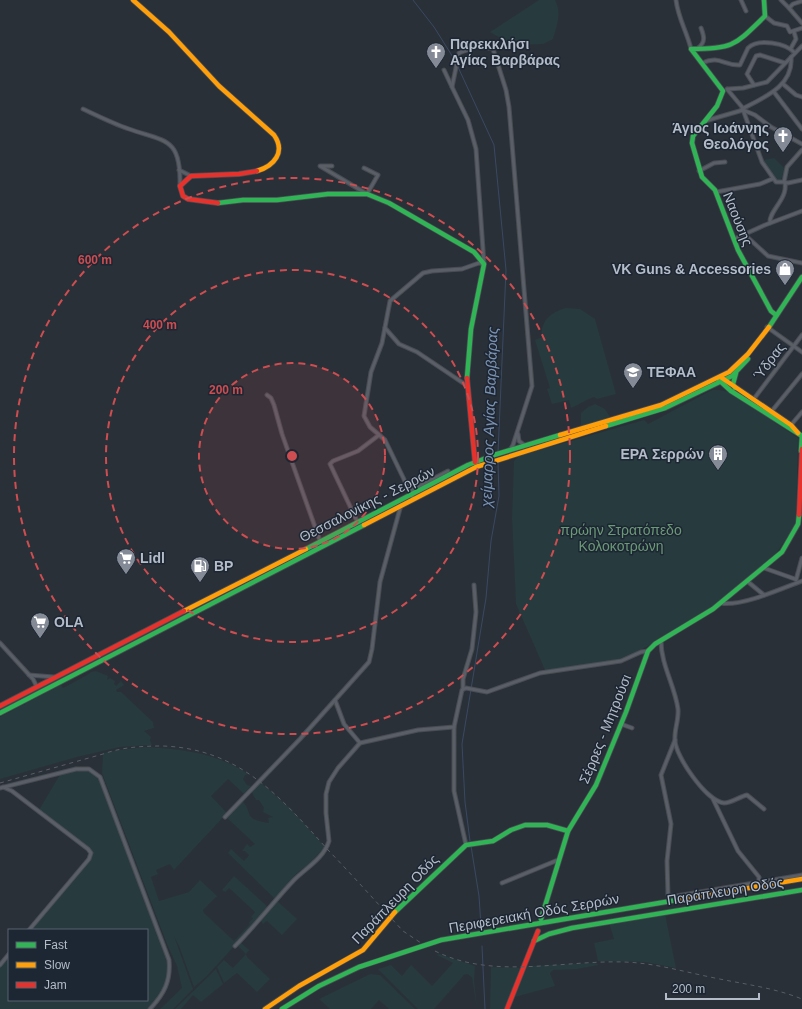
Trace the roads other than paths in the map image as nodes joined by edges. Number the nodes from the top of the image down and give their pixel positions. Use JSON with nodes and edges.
{"nodes":[{"id":1,"x":133,"y":0,"type":"edge"},
{"id":2,"x":676,"y":0,"type":"edge"},
{"id":3,"x":741,"y":0,"type":"edge"},
{"id":4,"x":764,"y":0,"type":"edge"},
{"id":5,"x":781,"y":0,"type":"edge"},
{"id":6,"x":802,"y":1,"type":"edge"},
{"id":7,"x":789,"y":8,"type":"junction"},
{"id":8,"x":746,"y":11,"type":"dead end"},
{"id":9,"x":765,"y":16,"type":"junction"},
{"id":10,"x":802,"y":23,"type":"edge"},
{"id":11,"x":701,"y":28,"type":"dead end"},
{"id":12,"x":802,"y":28,"type":"edge"},
{"id":13,"x":794,"y":32,"type":"junction"},
{"id":14,"x":802,"y":46,"type":"edge"},
{"id":15,"x":698,"y":48,"type":"junction"},
{"id":16,"x":791,"y":48,"type":"junction"},
{"id":17,"x":691,"y":49,"type":"junction"},
{"id":18,"x":796,"y":52,"type":"junction"},
{"id":19,"x":802,"y":54,"type":"edge"},
{"id":20,"x":790,"y":58,"type":"junction"},
{"id":21,"x":742,"y":62,"type":"junction"},
{"id":22,"x":702,"y":63,"type":"junction"},
{"id":23,"x":784,"y":63,"type":"junction"},
{"id":24,"x":751,"y":66,"type":"junction"},
{"id":25,"x":444,"y":70,"type":"dead end"},
{"id":26,"x":783,"y":84,"type":"junction"},
{"id":27,"x":754,"y":85,"type":"junction"},
{"id":28,"x":452,"y":87,"type":"junction"},
{"id":29,"x":725,"y":90,"type":"junction"},
{"id":30,"x":774,"y":92,"type":"junction"},
{"id":31,"x":801,"y":96,"type":"edge"},
{"id":32,"x":83,"y":109,"type":"dead end"},
{"id":33,"x":743,"y":109,"type":"junction"},
{"id":34,"x":705,"y":121,"type":"junction"},
{"id":35,"x":802,"y":129,"type":"edge"},
{"id":36,"x":802,"y":144,"type":"edge"},
{"id":37,"x":802,"y":150,"type":"edge"},
{"id":38,"x":332,"y":166,"type":"dead end"},
{"id":39,"x":364,"y":168,"type":"dead end"},
{"id":40,"x":721,"y":168,"type":"dead end"},
{"id":41,"x":179,"y":170,"type":"junction"},
{"id":42,"x":700,"y":171,"type":"junction"},
{"id":43,"x":191,"y":176,"type":"junction"},
{"id":44,"x":772,"y":179,"type":"junction"},
{"id":45,"x":802,"y":180,"type":"edge"},
{"id":46,"x":785,"y":182,"type":"junction"},
{"id":47,"x":180,"y":186,"type":"junction"},
{"id":48,"x":716,"y":192,"type":"junction"},
{"id":49,"x":367,"y":194,"type":"junction"},
{"id":50,"x":802,"y":212,"type":"edge"},
{"id":51,"x":770,"y":223,"type":"junction"},
{"id":52,"x":744,"y":234,"type":"junction"},
{"id":53,"x":734,"y":239,"type":"junction"},
{"id":54,"x":802,"y":262,"type":"edge"},
{"id":55,"x":484,"y":264,"type":"junction"},
{"id":56,"x":801,"y":281,"type":"edge"},
{"id":57,"x":776,"y":315,"type":"junction"},
{"id":58,"x":768,"y":327,"type":"junction"},
{"id":59,"x":385,"y":328,"type":"junction"},
{"id":60,"x":802,"y":335,"type":"edge"},
{"id":61,"x":794,"y":346,"type":"junction"},
{"id":62,"x":752,"y":350,"type":"junction"},
{"id":63,"x":802,"y":352,"type":"edge"},
{"id":64,"x":736,"y":372,"type":"junction"},
{"id":65,"x":802,"y":374,"type":"edge"},
{"id":66,"x":721,"y":379,"type":"junction"},
{"id":67,"x":466,"y":385,"type":"junction"},
{"id":68,"x":709,"y":388,"type":"junction"},
{"id":69,"x":735,"y":388,"type":"junction"},
{"id":70,"x":728,"y":389,"type":"junction"},
{"id":71,"x":267,"y":396,"type":"dead end"},
{"id":72,"x":753,"y":400,"type":"junction"},
{"id":73,"x":771,"y":412,"type":"junction"},
{"id":74,"x":802,"y":412,"type":"edge"},
{"id":75,"x":791,"y":425,"type":"junction"},
{"id":76,"x":518,"y":430,"type":"junction"},
{"id":77,"x":379,"y":434,"type":"junction"},
{"id":78,"x":801,"y":435,"type":"edge"},
{"id":79,"x":526,"y":446,"type":"junction"},
{"id":80,"x":801,"y":450,"type":"edge"},
{"id":81,"x":507,"y":453,"type":"junction"},
{"id":82,"x":485,"y":461,"type":"junction"},
{"id":83,"x":475,"y":462,"type":"junction"},
{"id":84,"x":450,"y":475,"type":"junction"},
{"id":85,"x":801,"y":491,"type":"edge"},
{"id":86,"x":411,"y":494,"type":"junction"},
{"id":87,"x":401,"y":504,"type":"junction"},
{"id":88,"x":800,"y":511,"type":"edge"},
{"id":89,"x":357,"y":521,"type":"junction"},
{"id":90,"x":320,"y":540,"type":"junction"},
{"id":91,"x":802,"y":558,"type":"edge"},
{"id":92,"x":764,"y":568,"type":"junction"},
{"id":93,"x":747,"y":581,"type":"junction"},
{"id":94,"x":796,"y":581,"type":"junction"},
{"id":95,"x":802,"y":581,"type":"edge"},
{"id":96,"x":474,"y":585,"type":"dead end"},
{"id":97,"x":730,"y":595,"type":"junction"},
{"id":98,"x":764,"y":595,"type":"junction"},
{"id":99,"x":721,"y":603,"type":"junction"},
{"id":100,"x":735,"y":603,"type":"junction"},
{"id":101,"x":661,"y":641,"type":"junction"},
{"id":102,"x":0,"y":643,"type":"edge"},
{"id":103,"x":648,"y":651,"type":"junction"},
{"id":104,"x":28,"y":675,"type":"junction"},
{"id":105,"x":62,"y":675,"type":"junction"},
{"id":106,"x":37,"y":687,"type":"junction"},
{"id":107,"x":464,"y":688,"type":"junction"},
{"id":108,"x":335,"y":700,"type":"junction"},
{"id":109,"x":0,"y":706,"type":"edge"},
{"id":110,"x":0,"y":713,"type":"edge"},
{"id":111,"x":621,"y":724,"type":"junction"},
{"id":112,"x":454,"y":727,"type":"junction"},
{"id":113,"x":632,"y":728,"type":"dead end"},
{"id":114,"x":675,"y":740,"type":"junction"},
{"id":115,"x":360,"y":743,"type":"junction"},
{"id":116,"x":1,"y":788,"type":"edge"},
{"id":117,"x":712,"y":798,"type":"junction"},
{"id":118,"x":764,"y":809,"type":"dead end"},
{"id":119,"x":225,"y":817,"type":"dead end"},
{"id":120,"x":568,"y":831,"type":"junction"},
{"id":121,"x":467,"y":844,"type":"junction"},
{"id":122,"x":558,"y":860,"type":"junction"},
{"id":123,"x":802,"y":875,"type":"edge"},
{"id":124,"x":802,"y":879,"type":"edge"},
{"id":125,"x":759,"y":882,"type":"junction"},
{"id":126,"x":502,"y":883,"type":"dead end"},
{"id":127,"x":802,"y":890,"type":"edge"},
{"id":128,"x":541,"y":920,"type":"dead end"},
{"id":129,"x":30,"y":929,"type":"edge"},
{"id":130,"x":538,"y":931,"type":"dead end"},
{"id":131,"x":534,"y":941,"type":"junction"},
{"id":132,"x":235,"y":946,"type":"dead end"},
{"id":133,"x":8,"y":955,"type":"edge"},
{"id":134,"x":0,"y":965,"type":"edge"},
{"id":135,"x":150,"y":1009,"type":"edge"},
{"id":136,"x":265,"y":1009,"type":"edge"},
{"id":137,"x":282,"y":1009,"type":"edge"},
{"id":138,"x":507,"y":1009,"type":"edge"}],
"edges":[{"from":1,"to":43,"type":"street"},
{"from":2,"to":17,"type":"street"},
{"from":3,"to":8,"type":"street"},
{"from":4,"to":9,"type":"street"},
{"from":5,"to":7,"type":"street"},
{"from":6,"to":7,"type":"street"},
{"from":7,"to":10,"type":"street"},
{"from":9,"to":13,"type":"street"},
{"from":9,"to":15,"type":"street"},
{"from":11,"to":15,"type":"street"},
{"from":12,"to":13,"type":"street"},
{"from":13,"to":16,"type":"street"},
{"from":14,"to":18,"type":"street"},
{"from":15,"to":17,"type":"street"},
{"from":16,"to":18,"type":"street"},
{"from":16,"to":21,"type":"street"},
{"from":17,"to":22,"type":"street"},
{"from":18,"to":19,"type":"street"},
{"from":18,"to":20,"type":"street"},
{"from":20,"to":23,"type":"street"},
{"from":20,"to":26,"type":"street"},
{"from":21,"to":22,"type":"street"},
{"from":21,"to":24,"type":"street"},
{"from":22,"to":29,"type":"street"},
{"from":23,"to":24,"type":"street"},
{"from":23,"to":27,"type":"street"},
{"from":24,"to":27,"type":"street"},
{"from":25,"to":28,"type":"street"},
{"from":26,"to":30,"type":"street"},
{"from":26,"to":31,"type":"street"},
{"from":27,"to":29,"type":"street"},
{"from":28,"to":55,"type":"street"},
{"from":28,"to":76,"type":"street"},
{"from":29,"to":33,"type":"street"},
{"from":29,"to":34,"type":"street","name":"Ναούσης"},
{"from":30,"to":33,"type":"street"},
{"from":30,"to":35,"type":"street"},
{"from":32,"to":41,"type":"street"},
{"from":33,"to":34,"type":"street"},
{"from":33,"to":36,"type":"street"},
{"from":33,"to":44,"type":"street"},
{"from":34,"to":42,"type":"street","name":"Ναούσης"},
{"from":37,"to":46,"type":"street"},
{"from":38,"to":49,"type":"street"},
{"from":39,"to":49,"type":"street"},
{"from":40,"to":42,"type":"street"},
{"from":41,"to":43,"type":"street"},
{"from":41,"to":47,"type":"street"},
{"from":42,"to":48,"type":"street","name":"Ναούσης"},
{"from":43,"to":47,"type":"street"},
{"from":44,"to":46,"type":"street"},
{"from":44,"to":48,"type":"street"},
{"from":45,"to":46,"type":"street"},
{"from":46,"to":51,"type":"street"},
{"from":47,"to":49,"type":"street"},
{"from":48,"to":53,"type":"street","name":"Ναούσης"},
{"from":49,"to":55,"type":"street"},
{"from":50,"to":51,"type":"street"},
{"from":51,"to":52,"type":"street"},
{"from":52,"to":53,"type":"street"},
{"from":52,"to":54,"type":"street"},
{"from":53,"to":57,"type":"street","name":"Ναούσης"},
{"from":55,"to":59,"type":"street"},
{"from":55,"to":67,"type":"street"},
{"from":56,"to":57,"type":"street"},
{"from":57,"to":58,"type":"street"},
{"from":58,"to":61,"type":"street"},
{"from":58,"to":62,"type":"street"},
{"from":59,"to":67,"type":"street"},
{"from":59,"to":77,"type":"street"},
{"from":60,"to":61,"type":"street","name":"Ύδρας"},
{"from":61,"to":63,"type":"street"},
{"from":61,"to":72,"type":"street","name":"Ύδρας"},
{"from":62,"to":64,"type":"street"},
{"from":62,"to":66,"type":"street"},
{"from":64,"to":66,"type":"street"},
{"from":64,"to":69,"type":"street"},
{"from":65,"to":73,"type":"street"},
{"from":66,"to":68,"type":"street","name":"Θεσσαλονίκης - Σερρών"},
{"from":66,"to":69,"type":"street"},
{"from":66,"to":70,"type":"street"},
{"from":66,"to":79,"type":"street","name":"Θεσσαλονίκης - Σερρών"},
{"from":67,"to":83,"type":"street"},
{"from":68,"to":70,"type":"street"},
{"from":68,"to":81,"type":"street","name":"Θεσσαλονίκης - Σερρών"},
{"from":69,"to":72,"type":"street"},
{"from":70,"to":78,"type":"street"},
{"from":71,"to":90,"type":"street"},
{"from":72,"to":73,"type":"street"},
{"from":73,"to":75,"type":"street"},
{"from":74,"to":75,"type":"street"},
{"from":75,"to":78,"type":"street"},
{"from":76,"to":79,"type":"street"},
{"from":76,"to":81,"type":"street"},
{"from":77,"to":86,"type":"street"},
{"from":77,"to":89,"type":"street"},
{"from":78,"to":80,"type":"street"},
{"from":79,"to":81,"type":"street","name":"Θεσσαλονίκης - Σερρών"},
{"from":80,"to":85,"type":"street"},
{"from":81,"to":82,"type":"street","name":"Θεσσαλονίκης - Σερρών"},
{"from":82,"to":83,"type":"street","name":"Θεσσαλονίκης - Σερρών"},
{"from":82,"to":84,"type":"street","name":"Θεσσαλονίκης - Σερρών"},
{"from":83,"to":84,"type":"street","name":"Θεσσαλονίκης - Σερρών"},
{"from":84,"to":86,"type":"street","name":"Θεσσαλονίκης - Σερρών"},
{"from":85,"to":88,"type":"street"},
{"from":86,"to":87,"type":"street","name":"Θεσσαλονίκης - Σερρών"},
{"from":86,"to":89,"type":"street","name":"Θεσσαλονίκης - Σερρών"},
{"from":87,"to":108,"type":"street"},
{"from":87,"to":110,"type":"street","name":"Θεσσαλονίκης - Σερρών"},
{"from":88,"to":92,"type":"street"},
{"from":89,"to":90,"type":"street","name":"Θεσσαλονίκης - Σερρών"},
{"from":90,"to":105,"type":"street","name":"Θεσσαλονίκης - Σερρών"},
{"from":91,"to":94,"type":"street"},
{"from":92,"to":93,"type":"street"},
{"from":92,"to":94,"type":"street"},
{"from":93,"to":97,"type":"street"},
{"from":93,"to":98,"type":"street"},
{"from":94,"to":95,"type":"street"},
{"from":94,"to":98,"type":"street"},
{"from":96,"to":107,"type":"street"},
{"from":97,"to":99,"type":"street"},
{"from":97,"to":100,"type":"street"},
{"from":98,"to":100,"type":"street"},
{"from":99,"to":100,"type":"street"},
{"from":99,"to":101,"type":"street"},
{"from":101,"to":103,"type":"street"},
{"from":101,"to":114,"type":"street"},
{"from":102,"to":104,"type":"street"},
{"from":103,"to":107,"type":"street"},
{"from":103,"to":111,"type":"street","name":"Σέρρες - Μητρούσι"},
{"from":104,"to":105,"type":"street"},
{"from":104,"to":106,"type":"street"},
{"from":105,"to":106,"type":"street","name":"Θεσσαλονίκης - Σερρών"},
{"from":106,"to":109,"type":"street","name":"Θεσσαλονίκης - Σερρών"},
{"from":107,"to":112,"type":"street"},
{"from":108,"to":115,"type":"street"},
{"from":108,"to":119,"type":"street"},
{"from":111,"to":113,"type":"street"},
{"from":111,"to":120,"type":"street","name":"Σέρρες - Μητρούσι"},
{"from":112,"to":115,"type":"street"},
{"from":112,"to":121,"type":"street"},
{"from":114,"to":117,"type":"street"},
{"from":114,"to":125,"type":"street"},
{"from":115,"to":132,"type":"street"},
{"from":116,"to":129,"type":"street"},
{"from":116,"to":135,"type":"street"},
{"from":117,"to":118,"type":"street"},
{"from":117,"to":125,"type":"street"},
{"from":120,"to":121,"type":"street","name":"Παράπλευρη Οδός"},
{"from":120,"to":122,"type":"street","name":"Σέρρες - Μητρούσι"},
{"from":121,"to":136,"type":"street","name":"Παράπλευρη Οδός"},
{"from":122,"to":126,"type":"street"},
{"from":122,"to":128,"type":"street","name":"Σέρρες - Μητρούσι"},
{"from":123,"to":125,"type":"street"},
{"from":124,"to":137,"type":"street","name":"Περιφερειακή Οδός Σερρών"},
{"from":127,"to":131,"type":"street","name":"Παράπλευρη Οδός"},
{"from":130,"to":131,"type":"street"},
{"from":131,"to":138,"type":"street"},
{"from":133,"to":134,"type":"street"}]}
